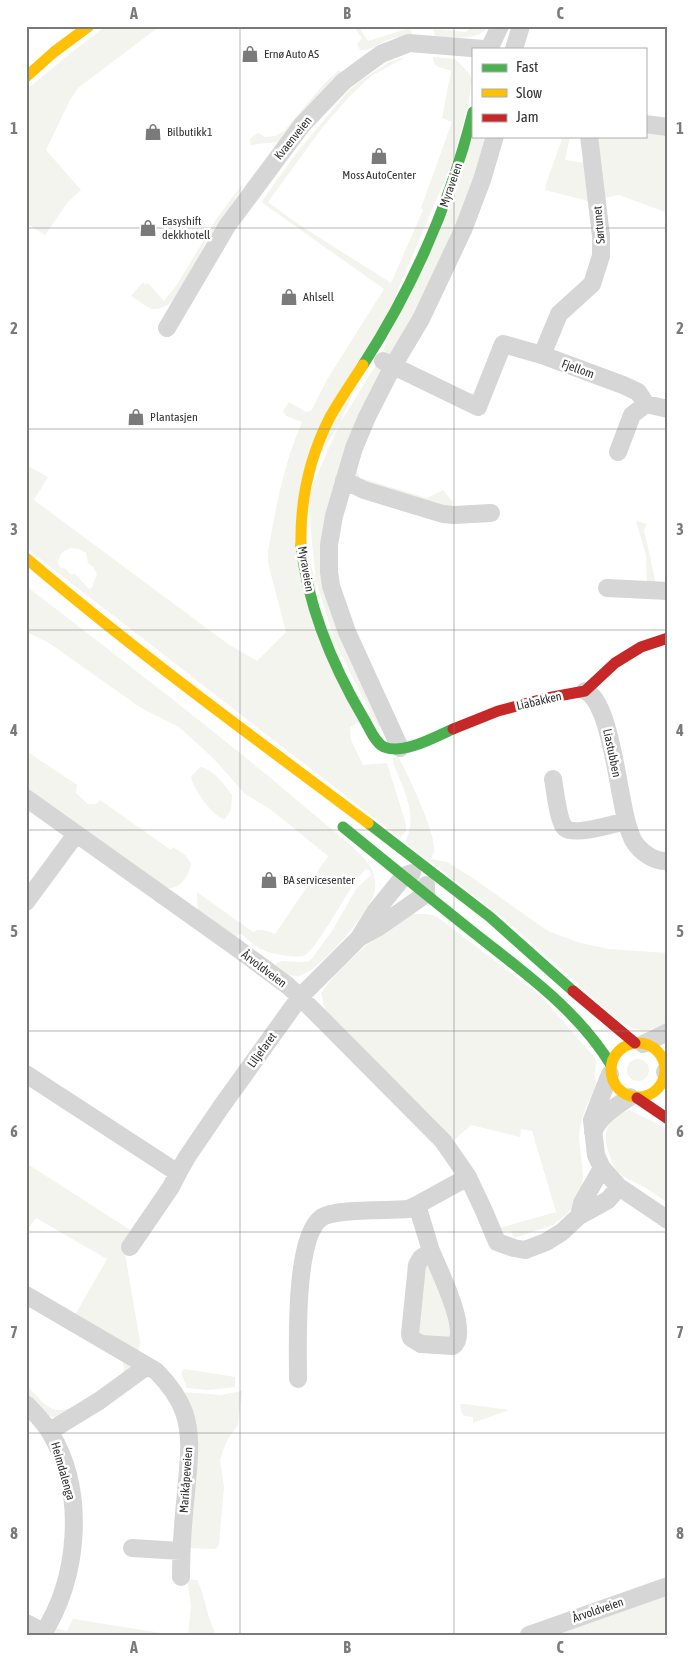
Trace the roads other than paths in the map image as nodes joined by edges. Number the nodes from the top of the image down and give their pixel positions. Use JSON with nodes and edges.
{"nodes":[{"id":1,"x":89,"y":26,"type":"edge"},
{"id":2,"x":500,"y":26,"type":"edge"},
{"id":3,"x":521,"y":26,"type":"edge"},
{"id":4,"x":472,"y":48,"type":"edge"},
{"id":5,"x":490,"y":48,"type":"edge"},
{"id":6,"x":514,"y":48,"type":"edge"},
{"id":7,"x":26,"y":77,"type":"edge"},
{"id":8,"x":472,"y":116,"type":"edge"},
{"id":9,"x":646,"y":124,"type":"edge"},
{"id":10,"x":668,"y":127,"type":"edge"},
{"id":11,"x":494,"y":138,"type":"edge"},
{"id":12,"x":589,"y":138,"type":"edge"},
{"id":13,"x":167,"y":328,"type":"dead end"},
{"id":14,"x":371,"y":353,"type":"junction"},
{"id":15,"x":542,"y":356,"type":"junction"},
{"id":16,"x":393,"y":366,"type":"junction"},
{"id":17,"x":646,"y":404,"type":"junction"},
{"id":18,"x":668,"y":410,"type":"edge"},
{"id":19,"x":618,"y":452,"type":"dead end"},
{"id":20,"x":344,"y":480,"type":"junction"},
{"id":21,"x":491,"y":513,"type":"dead end"},
{"id":22,"x":26,"y":558,"type":"edge"},
{"id":23,"x":608,"y":588,"type":"dead end"},
{"id":24,"x":668,"y":591,"type":"edge"},
{"id":25,"x":668,"y":638,"type":"edge"},
{"id":26,"x":125,"y":654,"type":"dead end"},
{"id":27,"x":585,"y":691,"type":"junction"},
{"id":28,"x":196,"y":709,"type":"dead end"},
{"id":29,"x":400,"y":748,"type":"junction"},
{"id":30,"x":553,"y":779,"type":"dead end"},
{"id":31,"x":26,"y":798,"type":"edge"},
{"id":32,"x":330,"y":817,"type":"dead end"},
{"id":33,"x":626,"y":821,"type":"junction"},
{"id":34,"x":76,"y":834,"type":"junction"},
{"id":35,"x":668,"y":861,"type":"edge"},
{"id":36,"x":426,"y":867,"type":"junction"},
{"id":37,"x":404,"y":876,"type":"junction"},
{"id":38,"x":426,"y":894,"type":"junction"},
{"id":39,"x":26,"y":902,"type":"edge"},
{"id":40,"x":359,"y":938,"type":"junction"},
{"id":41,"x":300,"y":997,"type":"junction"},
{"id":42,"x":668,"y":1032,"type":"edge"},
{"id":43,"x":639,"y":1043,"type":"junction"},
{"id":44,"x":610,"y":1070,"type":"junction"},
{"id":45,"x":26,"y":1074,"type":"edge"},
{"id":46,"x":666,"y":1075,"type":"edge"},
{"id":47,"x":634,"y":1097,"type":"junction"},
{"id":48,"x":668,"y":1119,"type":"edge"},
{"id":49,"x":593,"y":1132,"type":"junction"},
{"id":50,"x":602,"y":1168,"type":"junction"},
{"id":51,"x":178,"y":1173,"type":"junction"},
{"id":52,"x":468,"y":1177,"type":"junction"},
{"id":53,"x":619,"y":1187,"type":"junction"},
{"id":54,"x":418,"y":1205,"type":"junction"},
{"id":55,"x":579,"y":1216,"type":"junction"},
{"id":56,"x":668,"y":1220,"type":"edge"},
{"id":57,"x":130,"y":1247,"type":"dead end"},
{"id":58,"x":431,"y":1251,"type":"junction"},
{"id":59,"x":26,"y":1294,"type":"edge"},
{"id":60,"x":144,"y":1365,"type":"junction"},
{"id":61,"x":298,"y":1379,"type":"dead end"},
{"id":62,"x":26,"y":1404,"type":"edge"},
{"id":63,"x":50,"y":1432,"type":"junction"},
{"id":64,"x":132,"y":1548,"type":"dead end"},
{"id":65,"x":181,"y":1551,"type":"junction"},
{"id":66,"x":180,"y":1577,"type":"dead end"},
{"id":67,"x":668,"y":1586,"type":"edge"},
{"id":68,"x":26,"y":1623,"type":"edge"},
{"id":69,"x":43,"y":1634,"type":"edge"},
{"id":70,"x":529,"y":1635,"type":"edge"}],
"edges":[{"from":1,"to":7,"type":"main road"},
{"from":2,"to":5,"type":"street"},
{"from":3,"to":6,"type":"street"},
{"from":4,"to":13,"type":"street","name":"Kvaenveien"},
{"from":8,"to":14,"type":"main road","name":"Myraveien"},
{"from":9,"to":10,"type":"street"},
{"from":11,"to":16,"type":"street","name":"Myraveien"},
{"from":12,"to":15,"type":"street","name":"Sørtunet"},
{"from":14,"to":16,"type":"street"},
{"from":14,"to":29,"type":"main road","name":"Myraveien"},
{"from":15,"to":16,"type":"street","name":"Fjellom"},
{"from":15,"to":17,"type":"street","name":"Fjellom"},
{"from":16,"to":20,"type":"street","name":"Myraveien"},
{"from":17,"to":18,"type":"street","name":"Fjellom"},
{"from":17,"to":19,"type":"street"},
{"from":20,"to":21,"type":"street"},
{"from":20,"to":29,"type":"street","name":"Myraveien"},
{"from":22,"to":36,"type":"main road"},
{"from":23,"to":24,"type":"street"},
{"from":25,"to":27,"type":"main road"},
{"from":26,"to":28,"type":"main road"},
{"from":27,"to":29,"type":"main road","name":"Liabakken"},
{"from":27,"to":33,"type":"street","name":"Liastubben"},
{"from":30,"to":33,"type":"street"},
{"from":31,"to":34,"type":"street","name":"Årvoldveien"},
{"from":32,"to":37,"type":"main road"},
{"from":33,"to":35,"type":"street","name":"Liastubben"},
{"from":34,"to":39,"type":"street"},
{"from":34,"to":41,"type":"street","name":"Årvoldveien"},
{"from":36,"to":37,"type":"street","name":"Liljefaret"},
{"from":36,"to":38,"type":"street"},
{"from":36,"to":43,"type":"main road"},
{"from":37,"to":38,"type":"main road"},
{"from":37,"to":40,"type":"street","name":"Liljefaret"},
{"from":38,"to":40,"type":"street","name":"Liljefaret"},
{"from":38,"to":44,"type":"main road"},
{"from":40,"to":41,"type":"street","name":"Liljefaret"},
{"from":41,"to":51,"type":"street","name":"Liljefaret"},
{"from":41,"to":52,"type":"street","name":"Årvoldveien"},
{"from":42,"to":43,"type":"street"},
{"from":43,"to":44,"type":"main road"},
{"from":43,"to":46,"type":"main road"},
{"from":44,"to":47,"type":"main road"},
{"from":44,"to":49,"type":"street"},
{"from":45,"to":51,"type":"street"},
{"from":46,"to":47,"type":"main road"},
{"from":47,"to":48,"type":"main road"},
{"from":47,"to":49,"type":"street"},
{"from":49,"to":50,"type":"street"},
{"from":50,"to":53,"type":"street"},
{"from":50,"to":55,"type":"street","name":"Årvoldveien"},
{"from":51,"to":57,"type":"street","name":"Liljefaret"},
{"from":52,"to":54,"type":"street"},
{"from":52,"to":55,"type":"street","name":"Årvoldveien"},
{"from":53,"to":55,"type":"street","name":"Årvoldveien"},
{"from":53,"to":56,"type":"street"},
{"from":54,"to":58,"type":"street"},
{"from":54,"to":61,"type":"street"},
{"from":58,"to":58,"type":"street"},
{"from":59,"to":60,"type":"street","name":"Marikåpeveien"},
{"from":60,"to":63,"type":"street"},
{"from":60,"to":65,"type":"street","name":"Marikåpeveien"},
{"from":62,"to":63,"type":"street","name":"Heimdalenga"},
{"from":63,"to":69,"type":"street","name":"Heimdalenga"},
{"from":64,"to":65,"type":"street"},
{"from":65,"to":66,"type":"street","name":"Marikåpeveien"},
{"from":67,"to":70,"type":"street","name":"Årvoldveien"},
{"from":68,"to":69,"type":"street","name":"Heimdalenga"}]}
